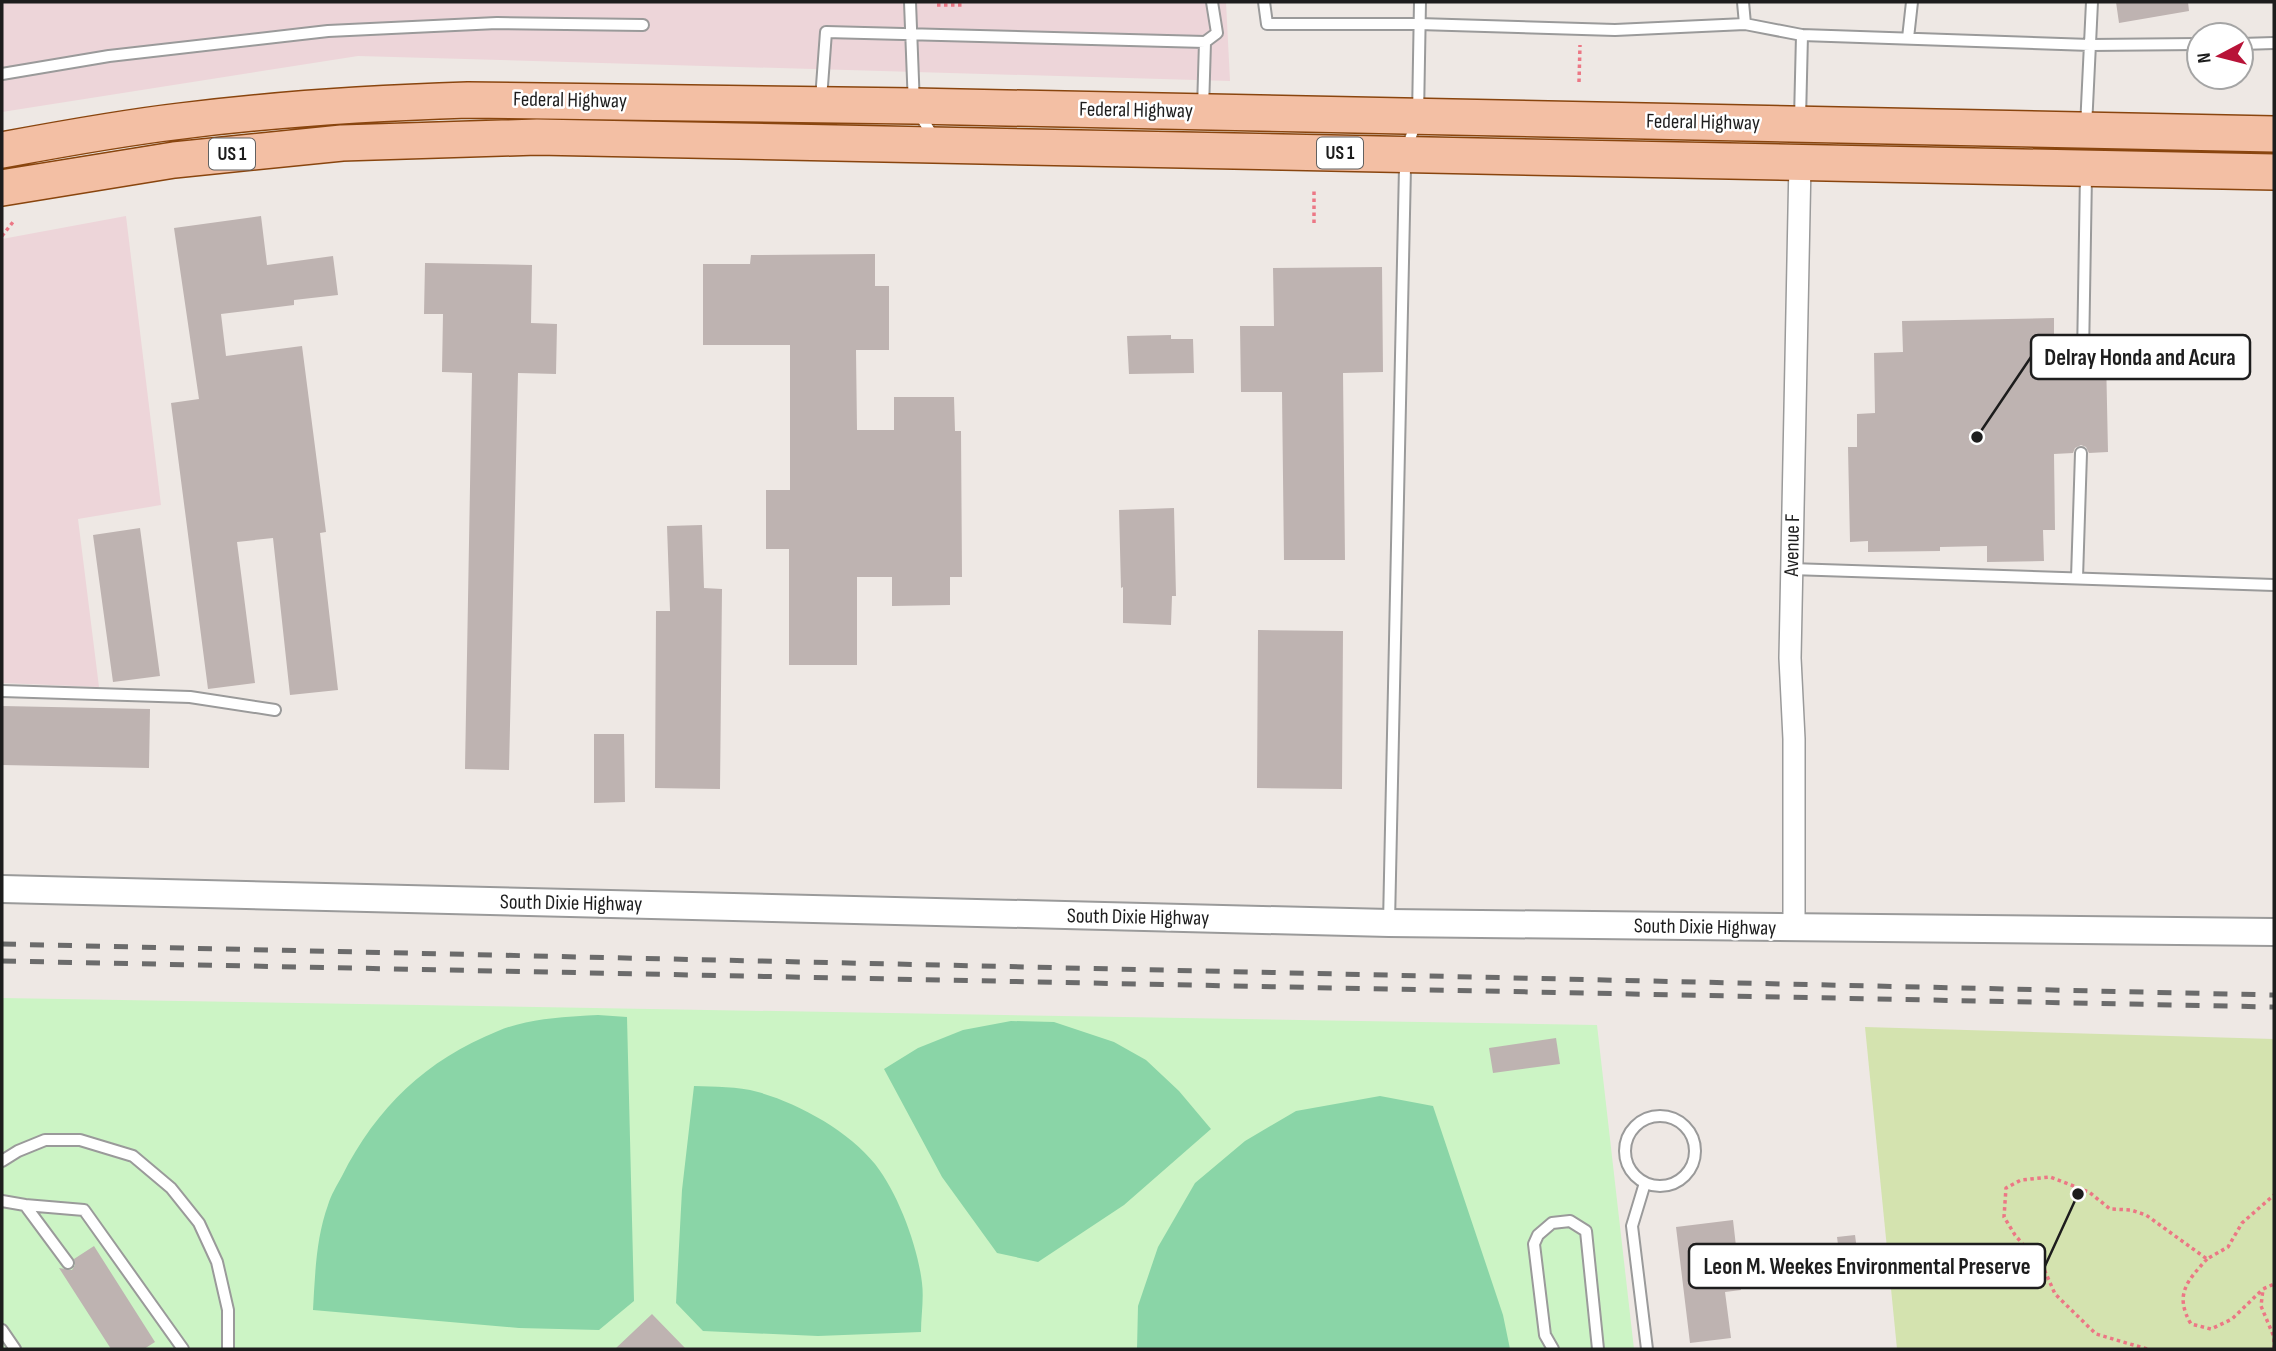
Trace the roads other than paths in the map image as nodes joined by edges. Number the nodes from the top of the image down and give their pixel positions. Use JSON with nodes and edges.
{"nodes":[{"id":1,"x":910,"y":2,"type":"edge"},
{"id":2,"x":1212,"y":2,"type":"edge"},
{"id":3,"x":1264,"y":2,"type":"edge"},
{"id":4,"x":1420,"y":2,"type":"edge"},
{"id":5,"x":1743,"y":2,"type":"edge"},
{"id":6,"x":1912,"y":2,"type":"edge"},
{"id":7,"x":2092,"y":2,"type":"edge"},
{"id":8,"x":1419,"y":24,"type":"junction"},
{"id":9,"x":1745,"y":24,"type":"junction"},
{"id":10,"x":643,"y":25,"type":"dead end"},
{"id":11,"x":910,"y":34,"type":"junction"},
{"id":12,"x":1802,"y":35,"type":"junction"},
{"id":13,"x":1908,"y":38,"type":"junction"},
{"id":14,"x":1205,"y":42,"type":"junction"},
{"id":15,"x":2274,"y":43,"type":"edge"},
{"id":16,"x":2185,"y":44,"type":"edge"},
{"id":17,"x":2255,"y":44,"type":"edge"},
{"id":18,"x":2090,"y":45,"type":"junction"},
{"id":19,"x":2,"y":74,"type":"edge"},
{"id":20,"x":820,"y":104,"type":"junction"},
{"id":21,"x":914,"y":106,"type":"junction"},
{"id":22,"x":336,"y":107,"type":"junction"},
{"id":23,"x":1203,"y":112,"type":"junction"},
{"id":24,"x":1418,"y":116,"type":"junction"},
{"id":25,"x":1800,"y":124,"type":"junction"},
{"id":26,"x":2085,"y":130,"type":"junction"},
{"id":27,"x":2274,"y":134,"type":"edge"},
{"id":28,"x":938,"y":144,"type":"junction"},
{"id":29,"x":300,"y":147,"type":"junction"},
{"id":30,"x":2,"y":150,"type":"edge"},
{"id":31,"x":1405,"y":154,"type":"junction"},
{"id":32,"x":1800,"y":162,"type":"junction"},
{"id":33,"x":2086,"y":168,"type":"junction"},
{"id":34,"x":2274,"y":172,"type":"edge"},
{"id":35,"x":2,"y":188,"type":"edge"},
{"id":36,"x":2083,"y":356,"type":"dead end"},
{"id":37,"x":2081,"y":453,"type":"dead end"},
{"id":38,"x":1791,"y":569,"type":"junction"},
{"id":39,"x":2077,"y":578,"type":"junction"},
{"id":40,"x":2274,"y":585,"type":"edge"},
{"id":41,"x":2,"y":691,"type":"edge"},
{"id":42,"x":275,"y":710,"type":"dead end"},
{"id":43,"x":2,"y":889,"type":"edge"},
{"id":44,"x":1389,"y":923,"type":"junction"},
{"id":45,"x":1794,"y":928,"type":"junction"},
{"id":46,"x":2274,"y":932,"type":"edge"},
{"id":47,"x":2,"y":1161,"type":"edge"},
{"id":48,"x":1644,"y":1183,"type":"junction"},
{"id":49,"x":2,"y":1201,"type":"edge"},
{"id":50,"x":25,"y":1205,"type":"junction"},
{"id":51,"x":68,"y":1263,"type":"dead end"},
{"id":52,"x":2,"y":1330,"type":"edge"},
{"id":53,"x":15,"y":1349,"type":"edge"},
{"id":54,"x":183,"y":1349,"type":"edge"},
{"id":55,"x":228,"y":1349,"type":"edge"},
{"id":56,"x":1553,"y":1349,"type":"edge"},
{"id":57,"x":1598,"y":1349,"type":"edge"},
{"id":58,"x":1647,"y":1349,"type":"edge"}],
"edges":[{"from":1,"to":11,"type":"lane"},
{"from":2,"to":14,"type":"lane"},
{"from":3,"to":8,"type":"lane"},
{"from":4,"to":8,"type":"lane"},
{"from":5,"to":9,"type":"lane"},
{"from":6,"to":13,"type":"lane"},
{"from":7,"to":18,"type":"lane"},
{"from":8,"to":9,"type":"lane"},
{"from":8,"to":24,"type":"lane"},
{"from":9,"to":12,"type":"lane"},
{"from":10,"to":19,"type":"lane"},
{"from":11,"to":14,"type":"lane"},
{"from":11,"to":20,"type":"lane"},
{"from":11,"to":21,"type":"lane"},
{"from":12,"to":13,"type":"lane"},
{"from":12,"to":25,"type":"lane"},
{"from":13,"to":18,"type":"lane"},
{"from":14,"to":23,"type":"lane"},
{"from":15,"to":17,"type":"lane"},
{"from":16,"to":18,"type":"lane"},
{"from":18,"to":26,"type":"lane"},
{"from":20,"to":21,"type":"main road","name":"Federal Highway","number":"US 1"},
{"from":20,"to":22,"type":"main road","name":"Federal Highway","number":"US 1"},
{"from":21,"to":23,"type":"main road","name":"Federal Highway","number":"US 1"},
{"from":21,"to":28,"type":"lane"},
{"from":22,"to":29,"type":"main road"},
{"from":22,"to":30,"type":"main road","name":"Federal Highway","number":"US 1"},
{"from":23,"to":24,"type":"main road","name":"Federal Highway","number":"US 1"},
{"from":24,"to":25,"type":"main road","name":"Federal Highway","number":"US 1"},
{"from":24,"to":31,"type":"lane"},
{"from":25,"to":26,"type":"main road","name":"Federal Highway","number":"US 1"},
{"from":26,"to":27,"type":"main road","name":"Federal Highway","number":"US 1"},
{"from":28,"to":29,"type":"main road","name":"Federal Highway","number":"US 1"},
{"from":28,"to":31,"type":"main road","name":"Federal Highway","number":"US 1"},
{"from":29,"to":35,"type":"main road","name":"Federal Highway","number":"US 1"},
{"from":31,"to":32,"type":"main road","name":"Federal Highway","number":"US 1"},
{"from":31,"to":44,"type":"lane"},
{"from":32,"to":33,"type":"main road","name":"Federal Highway","number":"US 1"},
{"from":32,"to":38,"type":"street","name":"Avenue F"},
{"from":33,"to":34,"type":"main road","name":"Federal Highway","number":"US 1"},
{"from":33,"to":36,"type":"lane"},
{"from":37,"to":39,"type":"lane"},
{"from":38,"to":39,"type":"lane"},
{"from":38,"to":45,"type":"street","name":"Avenue F"},
{"from":39,"to":40,"type":"lane"},
{"from":41,"to":42,"type":"lane"},
{"from":43,"to":44,"type":"street","name":"South Dixie Highway"},
{"from":44,"to":45,"type":"street","name":"South Dixie Highway"},
{"from":45,"to":46,"type":"street","name":"South Dixie Highway"},
{"from":47,"to":55,"type":"lane"},
{"from":48,"to":48,"type":"lane"},
{"from":48,"to":58,"type":"lane"},
{"from":49,"to":50,"type":"lane"},
{"from":50,"to":51,"type":"lane"},
{"from":50,"to":54,"type":"lane"},
{"from":52,"to":53,"type":"lane"},
{"from":56,"to":57,"type":"lane"}]}
